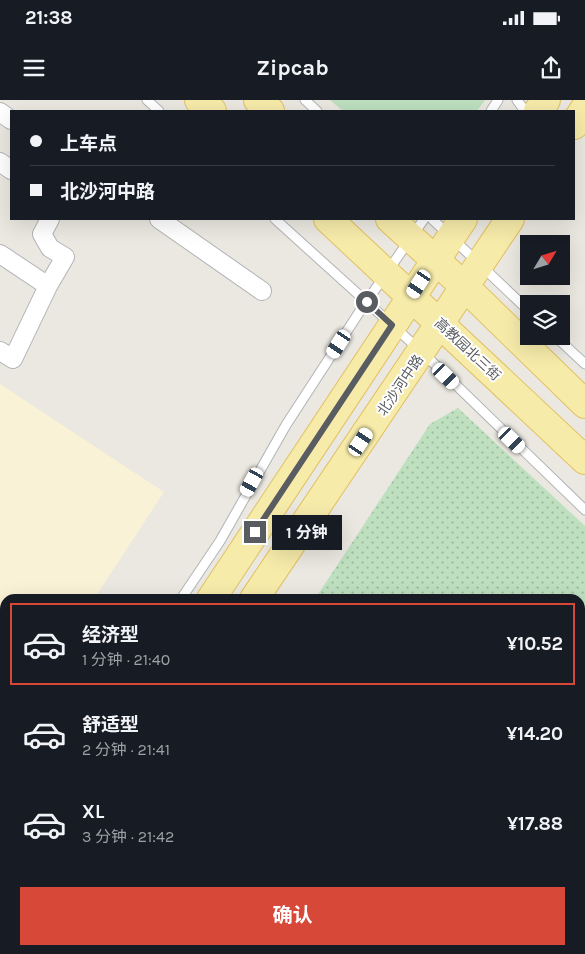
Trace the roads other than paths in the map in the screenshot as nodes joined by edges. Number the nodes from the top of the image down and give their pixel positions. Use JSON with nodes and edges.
{"nodes":[{"id":1,"x":147,"y":100,"type":"edge"},
{"id":2,"x":200,"y":100,"type":"edge"},
{"id":3,"x":258,"y":100,"type":"edge"},
{"id":4,"x":305,"y":100,"type":"edge"},
{"id":5,"x":585,"y":108,"type":"edge"},
{"id":6,"x":158,"y":110,"type":"edge"},
{"id":7,"x":211,"y":110,"type":"edge"},
{"id":8,"x":269,"y":110,"type":"edge"},
{"id":9,"x":316,"y":110,"type":"edge"},
{"id":10,"x":575,"y":123,"type":"edge"},
{"id":11,"x":49,"y":220,"type":"edge"},
{"id":12,"x":160,"y":220,"type":"edge"},
{"id":13,"x":276,"y":220,"type":"edge"},
{"id":14,"x":329,"y":220,"type":"edge"},
{"id":15,"x":393,"y":220,"type":"edge"},
{"id":16,"x":509,"y":220,"type":"edge"},
{"id":17,"x":449,"y":225,"type":"edge"},
{"id":18,"x":418,"y":229,"type":"edge"},
{"id":19,"x":0,"y":254,"type":"edge"},
{"id":20,"x":434,"y":260,"type":"junction"},
{"id":21,"x":480,"y":264,"type":"junction"},
{"id":22,"x":387,"y":273,"type":"junction"},
{"id":23,"x":48,"y":286,"type":"junction"},
{"id":24,"x":465,"y":288,"type":"junction"},
{"id":25,"x":262,"y":291,"type":"dead end"},
{"id":26,"x":412,"y":296,"type":"junction"},
{"id":27,"x":367,"y":302,"type":"junction"},
{"id":28,"x":520,"y":302,"type":"edge"},
{"id":29,"x":442,"y":323,"type":"junction"},
{"id":30,"x":392,"y":325,"type":"junction"},
{"id":31,"x":565,"y":345,"type":"edge"},
{"id":32,"x":0,"y":351,"type":"edge"},
{"id":33,"x":422,"y":352,"type":"junction"},
{"id":34,"x":585,"y":364,"type":"edge"},
{"id":35,"x":585,"y":404,"type":"edge"},
{"id":36,"x":585,"y":460,"type":"edge"},
{"id":37,"x":585,"y":510,"type":"edge"},
{"id":38,"x":184,"y":594,"type":"edge"},
{"id":39,"x":214,"y":594,"type":"edge"},
{"id":40,"x":257,"y":594,"type":"edge"}],
"edges":[{"from":1,"to":6,"type":"lane"},
{"from":2,"to":7,"type":"main road"},
{"from":3,"to":8,"type":"main road"},
{"from":4,"to":9,"type":"lane"},
{"from":5,"to":10,"type":"main road"},
{"from":11,"to":23,"type":"street"},
{"from":12,"to":25,"type":"street"},
{"from":13,"to":27,"type":"lane"},
{"from":14,"to":22,"type":"main road","name":"高教园北三街"},
{"from":15,"to":18,"type":"main road"},
{"from":16,"to":21,"type":"main road","name":"北沙河中路"},
{"from":17,"to":20,"type":"main road"},
{"from":17,"to":21,"type":"lane"},
{"from":18,"to":20,"type":"main road"},
{"from":18,"to":22,"type":"lane"},
{"from":19,"to":23,"type":"street"},
{"from":20,"to":24,"type":"main road"},
{"from":20,"to":26,"type":"main road"},
{"from":21,"to":24,"type":"main road","name":"北沙河中路"},
{"from":21,"to":28,"type":"lane"},
{"from":22,"to":26,"type":"main road","name":"高教园北三街"},
{"from":22,"to":27,"type":"lane"},
{"from":23,"to":32,"type":"street"},
{"from":24,"to":29,"type":"main road","name":"北沙河中路"},
{"from":24,"to":35,"type":"main road"},
{"from":26,"to":29,"type":"main road","name":"高教园北三街"},
{"from":26,"to":30,"type":"main road"},
{"from":27,"to":30,"type":"lane"},
{"from":27,"to":38,"type":"lane"},
{"from":29,"to":33,"type":"main road","name":"北沙河中路"},
{"from":29,"to":36,"type":"main road","name":"高教园北三街"},
{"from":30,"to":33,"type":"lane"},
{"from":30,"to":39,"type":"main road"},
{"from":31,"to":34,"type":"lane"},
{"from":33,"to":37,"type":"lane"},
{"from":33,"to":40,"type":"main road","name":"北沙河中路"}]}
